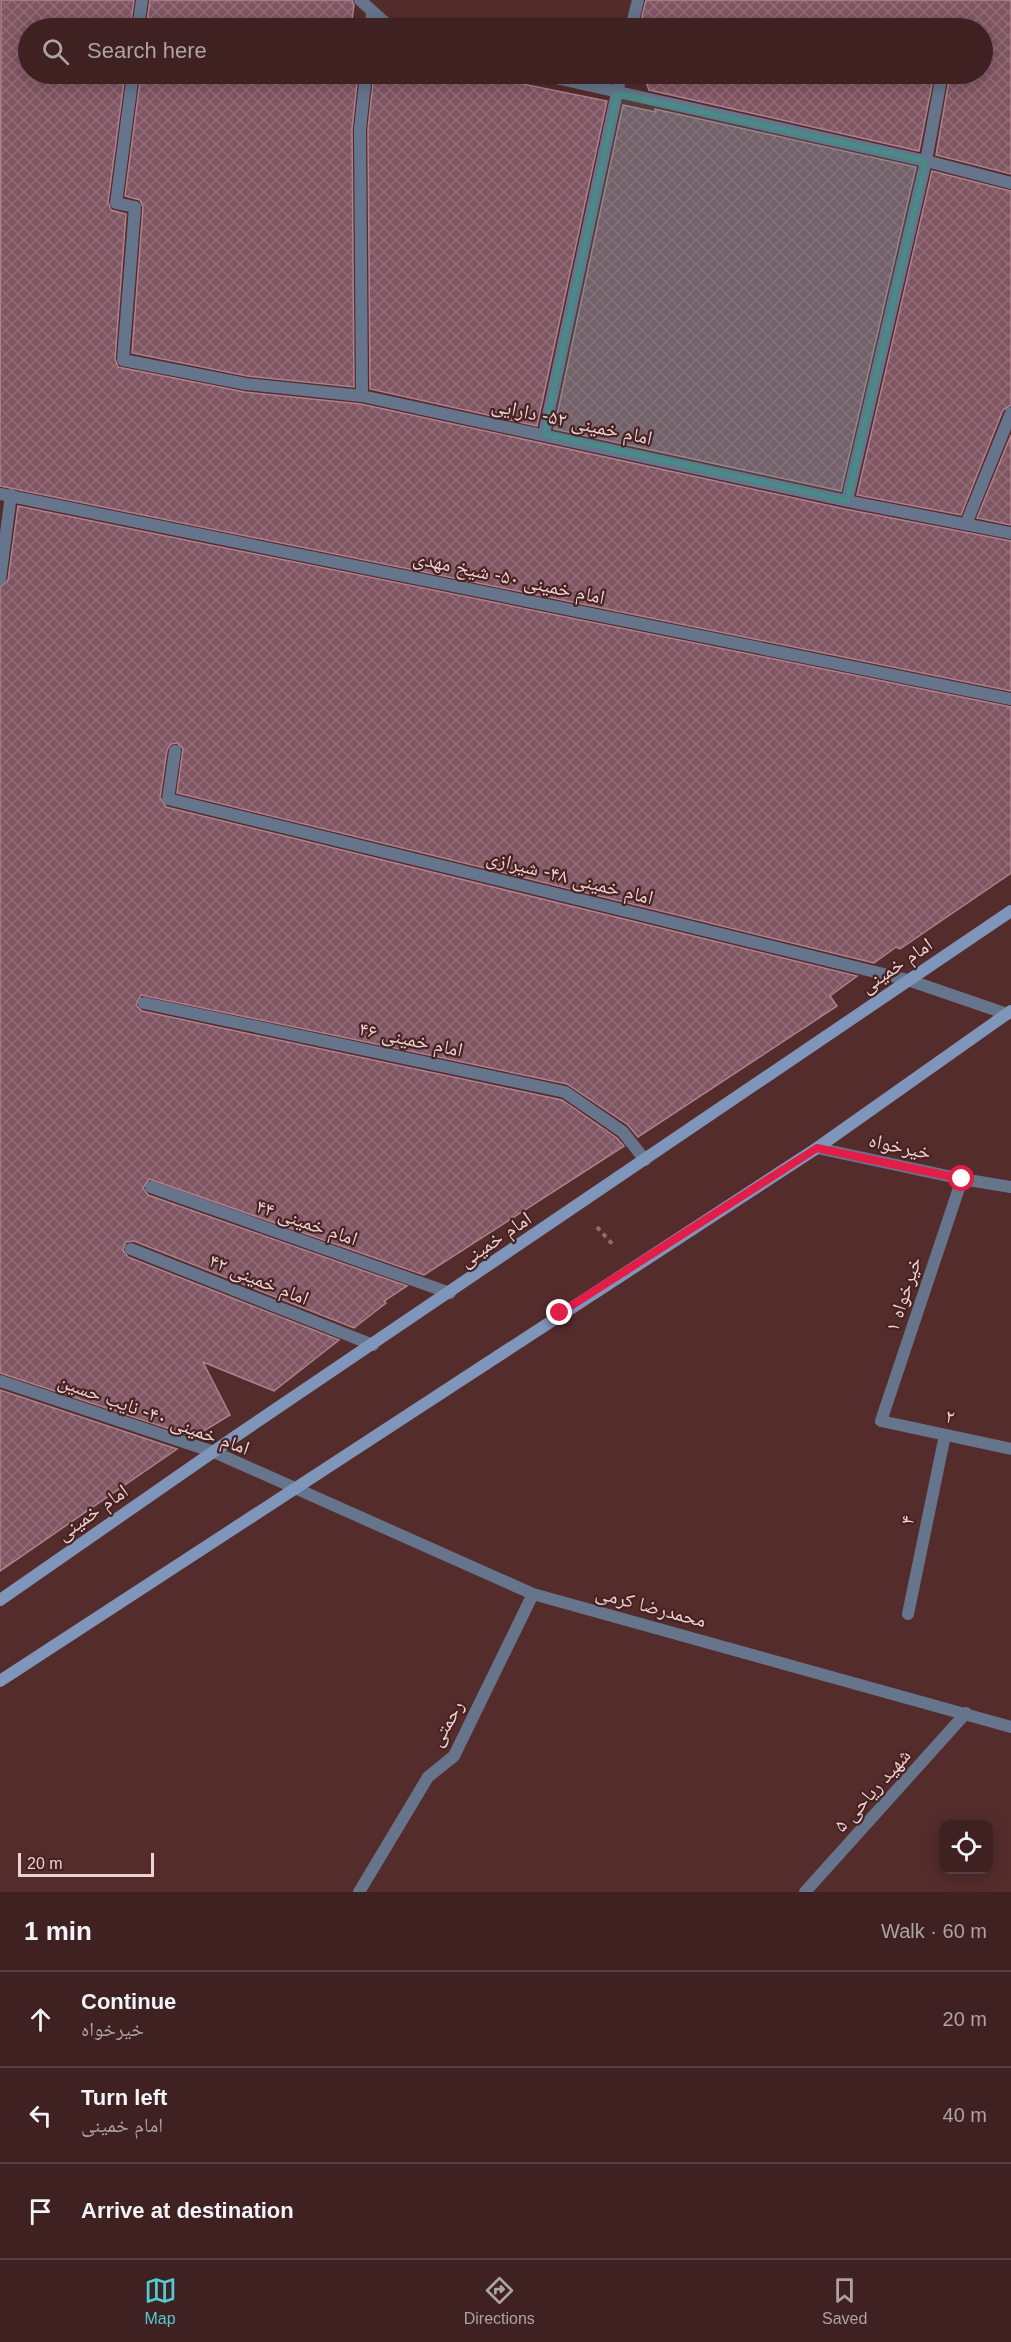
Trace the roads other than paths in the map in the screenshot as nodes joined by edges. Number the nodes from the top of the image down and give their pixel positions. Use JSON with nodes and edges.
{"nodes":[{"id":1,"x":142,"y":0,"type":"edge"},
{"id":2,"x":360,"y":0,"type":"edge"},
{"id":3,"x":638,"y":0,"type":"edge"},
{"id":4,"x":372,"y":13,"type":"junction"},
{"id":5,"x":139,"y":18,"type":"edge"},
{"id":6,"x":372,"y":18,"type":"edge"},
{"id":7,"x":379,"y":18,"type":"edge"},
{"id":8,"x":634,"y":18,"type":"edge"},
{"id":9,"x":132,"y":84,"type":"edge"},
{"id":10,"x":365,"y":84,"type":"edge"},
{"id":11,"x":580,"y":84,"type":"edge"},
{"id":12,"x":619,"y":84,"type":"edge"},
{"id":13,"x":940,"y":84,"type":"edge"},
{"id":14,"x":617,"y":93,"type":"junction"},
{"id":15,"x":926,"y":161,"type":"junction"},
{"id":16,"x":1011,"y":183,"type":"edge"},
{"id":17,"x":362,"y":396,"type":"junction"},
{"id":18,"x":1011,"y":413,"type":"edge"},
{"id":19,"x":544,"y":434,"type":"junction"},
{"id":20,"x":6,"y":495,"type":"edge"},
{"id":21,"x":847,"y":501,"type":"junction"},
{"id":22,"x":966,"y":524,"type":"junction"},
{"id":23,"x":1011,"y":533,"type":"edge"},
{"id":24,"x":0,"y":579,"type":"edge"},
{"id":25,"x":1011,"y":699,"type":"edge"},
{"id":26,"x":175,"y":751,"type":"dead end"},
{"id":27,"x":1011,"y":911,"type":"edge"},
{"id":28,"x":908,"y":980,"type":"junction"},
{"id":29,"x":144,"y":1003,"type":"dead end"},
{"id":30,"x":1009,"y":1012,"type":"edge"},
{"id":31,"x":817,"y":1148,"type":"junction"},
{"id":32,"x":645,"y":1160,"type":"junction"},
{"id":33,"x":962,"y":1179,"type":"junction"},
{"id":34,"x":151,"y":1187,"type":"dead end"},
{"id":35,"x":1011,"y":1187,"type":"edge"},
{"id":36,"x":131,"y":1249,"type":"dead end"},
{"id":37,"x":450,"y":1293,"type":"junction"},
{"id":38,"x":373,"y":1345,"type":"junction"},
{"id":39,"x":0,"y":1381,"type":"edge"},
{"id":40,"x":881,"y":1421,"type":"joint"},
{"id":41,"x":945,"y":1435,"type":"junction"},
{"id":42,"x":1011,"y":1449,"type":"edge"},
{"id":43,"x":214,"y":1452,"type":"junction"},
{"id":44,"x":292,"y":1488,"type":"junction"},
{"id":45,"x":533,"y":1594,"type":"junction"},
{"id":46,"x":0,"y":1600,"type":"edge"},
{"id":47,"x":908,"y":1614,"type":"dead end"},
{"id":48,"x":0,"y":1681,"type":"edge"},
{"id":49,"x":966,"y":1713,"type":"junction"},
{"id":50,"x":1011,"y":1727,"type":"edge"},
{"id":51,"x":358,"y":1892,"type":"edge"},
{"id":52,"x":805,"y":1892,"type":"edge"}],
"edges":[{"from":1,"to":5,"type":"street"},
{"from":2,"to":4,"type":"street"},
{"from":3,"to":8,"type":"street"},
{"from":4,"to":6,"type":"street"},
{"from":4,"to":7,"type":"street"},
{"from":9,"to":17,"type":"street","name":"امام خمینی ۵۲- دارایی"},
{"from":10,"to":17,"type":"street"},
{"from":11,"to":14,"type":"street"},
{"from":12,"to":14,"type":"street"},
{"from":13,"to":15,"type":"street"},
{"from":14,"to":15,"type":"street"},
{"from":14,"to":19,"type":"street"},
{"from":15,"to":16,"type":"street"},
{"from":15,"to":21,"type":"street"},
{"from":17,"to":19,"type":"street","name":"امام خمینی ۵۲- دارایی"},
{"from":18,"to":22,"type":"street"},
{"from":19,"to":21,"type":"street","name":"امام خمینی ۵۲- دارایی"},
{"from":20,"to":24,"type":"street"},
{"from":20,"to":25,"type":"street","name":"امام خمینی ۵۰- شیخ مهدی"},
{"from":21,"to":22,"type":"street","name":"امام خمینی ۵۲- دارایی"},
{"from":22,"to":23,"type":"street","name":"امام خمینی ۵۲- دارایی"},
{"from":26,"to":28,"type":"street","name":"امام خمینی ۴۸- شیرازی"},
{"from":27,"to":28,"type":"main road","name":"امام خمینی"},
{"from":28,"to":30,"type":"street","name":"امام خمینی ۴۸- شیرازی"},
{"from":28,"to":32,"type":"main road","name":"امام خمینی"},
{"from":29,"to":32,"type":"street","name":"امام خمینی ۴۶"},
{"from":30,"to":31,"type":"main road"},
{"from":31,"to":33,"type":"street","name":"خیرخواه"},
{"from":31,"to":44,"type":"main road"},
{"from":32,"to":37,"type":"main road","name":"امام خمینی"},
{"from":33,"to":35,"type":"street","name":"خیرخواه"},
{"from":33,"to":40,"type":"street","name":"خیرخواه ۱"},
{"from":34,"to":37,"type":"street","name":"امام خمینی ۴۴"},
{"from":36,"to":38,"type":"street","name":"امام خمینی ۴۲"},
{"from":37,"to":38,"type":"main road","name":"امام خمینی"},
{"from":38,"to":43,"type":"main road","name":"امام خمینی"},
{"from":39,"to":43,"type":"street","name":"امام خمینی ۴۰- نایب حسین"},
{"from":40,"to":41,"type":"street","name":"۲"},
{"from":41,"to":42,"type":"street","name":"۲"},
{"from":41,"to":47,"type":"street","name":"۴"},
{"from":43,"to":44,"type":"street","name":"امام خمینی ۴۰- نایب حسین"},
{"from":43,"to":46,"type":"main road","name":"امام خمینی"},
{"from":44,"to":45,"type":"street","name":"محمدرضا کرمی"},
{"from":44,"to":48,"type":"main road"},
{"from":45,"to":49,"type":"street","name":"محمدرضا کرمی"},
{"from":45,"to":51,"type":"street","name":"رحمتی"},
{"from":49,"to":50,"type":"street","name":"محمدرضا کرمی"},
{"from":49,"to":52,"type":"street","name":"۵ شهید ریاحی"}]}
